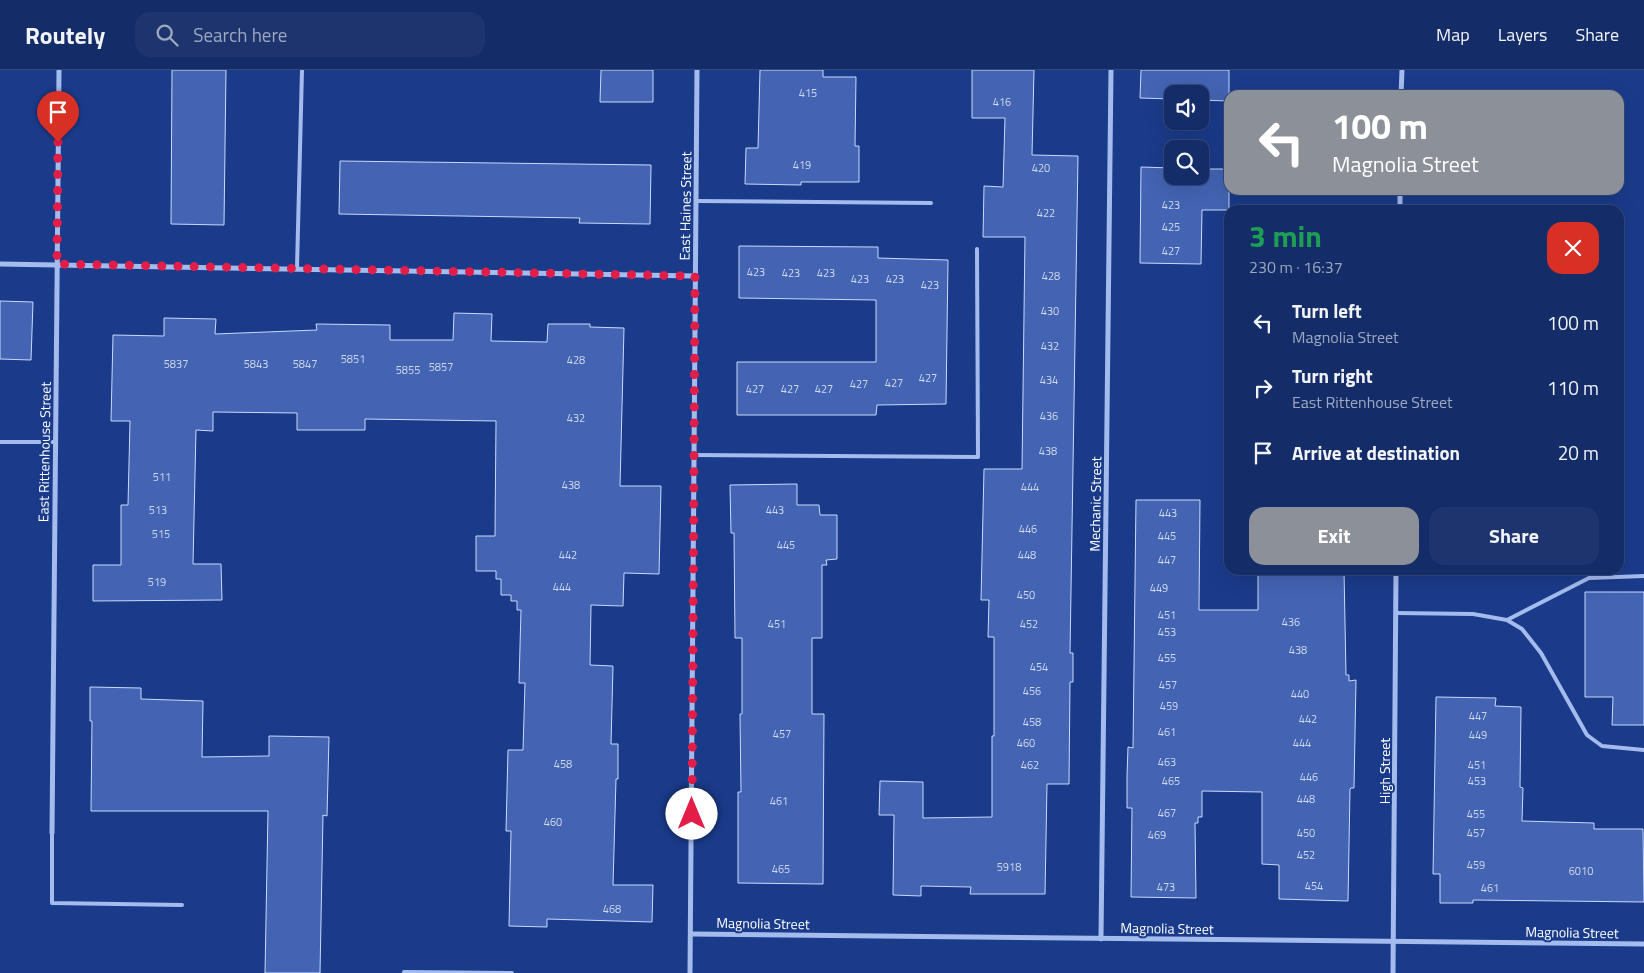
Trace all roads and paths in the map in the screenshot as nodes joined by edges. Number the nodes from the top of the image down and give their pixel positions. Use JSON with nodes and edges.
{"nodes":[{"id":1,"x":60,"y":70,"type":"edge"},
{"id":2,"x":302,"y":70,"type":"edge"},
{"id":3,"x":697,"y":70,"type":"edge"},
{"id":4,"x":1111,"y":70,"type":"edge"},
{"id":5,"x":1402,"y":70,"type":"edge"},
{"id":6,"x":1402,"y":90,"type":"edge"},
{"id":7,"x":696,"y":201,"type":"junction"},
{"id":8,"x":931,"y":203,"type":"dead end"},
{"id":9,"x":978,"y":249,"type":"dead end"},
{"id":10,"x":0,"y":264,"type":"edge"},
{"id":11,"x":57,"y":264,"type":"junction"},
{"id":12,"x":297,"y":268,"type":"junction"},
{"id":13,"x":695,"y":276,"type":"junction"},
{"id":14,"x":0,"y":442,"type":"edge"},
{"id":15,"x":55,"y":442,"type":"junction"},
{"id":16,"x":694,"y":455,"type":"junction"},
{"id":17,"x":1396,"y":575,"type":"edge"},
{"id":18,"x":1644,"y":576,"type":"edge"},
{"id":19,"x":1396,"y":613,"type":"junction"},
{"id":20,"x":1507,"y":620,"type":"junction"},
{"id":21,"x":1644,"y":750,"type":"edge"},
{"id":22,"x":52,"y":833,"type":"joint"},
{"id":23,"x":182,"y":905,"type":"dead end"},
{"id":24,"x":691,"y":934,"type":"junction"},
{"id":25,"x":1101,"y":939,"type":"junction"},
{"id":26,"x":1394,"y":941,"type":"junction"},
{"id":27,"x":1644,"y":944,"type":"edge"},
{"id":28,"x":404,"y":973,"type":"edge"},
{"id":29,"x":512,"y":973,"type":"edge"},
{"id":30,"x":690,"y":973,"type":"edge"},
{"id":31,"x":1393,"y":973,"type":"edge"}],
"edges":[{"from":1,"to":11,"type":"street","name":"East Rittenhouse Street"},
{"from":2,"to":12,"type":"lane"},
{"from":3,"to":7,"type":"street","name":"East Haines Street"},
{"from":4,"to":25,"type":"street","name":"Mechanic Street"},
{"from":5,"to":6,"type":"street"},
{"from":7,"to":8,"type":"lane"},
{"from":7,"to":13,"type":"street","name":"East Haines Street"},
{"from":9,"to":16,"type":"lane"},
{"from":10,"to":11,"type":"street"},
{"from":11,"to":12,"type":"street"},
{"from":11,"to":15,"type":"street","name":"East Rittenhouse Street"},
{"from":12,"to":13,"type":"street"},
{"from":13,"to":16,"type":"street","name":"East Haines Street"},
{"from":14,"to":15,"type":"lane"},
{"from":15,"to":22,"type":"street","name":"East Rittenhouse Street"},
{"from":16,"to":24,"type":"street","name":"East Haines Street"},
{"from":17,"to":19,"type":"street","name":"High Street"},
{"from":18,"to":20,"type":"lane"},
{"from":19,"to":20,"type":"lane"},
{"from":19,"to":26,"type":"street","name":"High Street"},
{"from":20,"to":21,"type":"lane"},
{"from":22,"to":23,"type":"lane"},
{"from":24,"to":25,"type":"street","name":"Magnolia Street"},
{"from":24,"to":30,"type":"street","name":"East Haines Street"},
{"from":25,"to":26,"type":"street","name":"Magnolia Street"},
{"from":26,"to":27,"type":"street","name":"Magnolia Street"},
{"from":26,"to":31,"type":"street","name":"High Street"},
{"from":28,"to":29,"type":"lane"}]}
